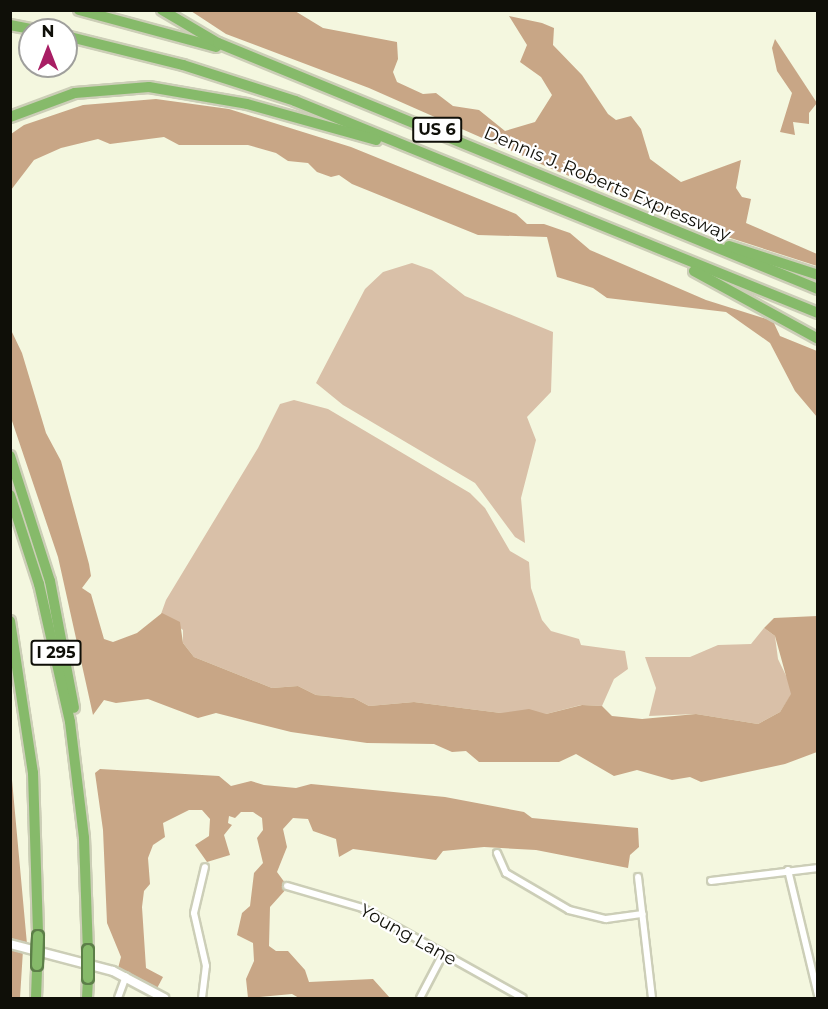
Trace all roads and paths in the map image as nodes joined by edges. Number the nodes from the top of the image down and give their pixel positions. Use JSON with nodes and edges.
{"nodes":[{"id":1,"x":79,"y":10,"type":"edge"},
{"id":2,"x":162,"y":10,"type":"edge"},
{"id":3,"x":78,"y":39,"type":"edge"},
{"id":4,"x":251,"y":55,"type":"junction"},
{"id":5,"x":10,"y":117,"type":"edge"},
{"id":6,"x":438,"y":159,"type":"junction"},
{"id":7,"x":621,"y":208,"type":"junction"},
{"id":8,"x":646,"y":247,"type":"junction"},
{"id":9,"x":818,"y":275,"type":"edge"},
{"id":10,"x":818,"y":289,"type":"edge"},
{"id":11,"x":818,"y":313,"type":"edge"},
{"id":12,"x":818,"y":339,"type":"edge"},
{"id":13,"x":10,"y":456,"type":"edge"},
{"id":14,"x":10,"y":495,"type":"edge"},
{"id":15,"x":10,"y":621,"type":"edge"},
{"id":16,"x":82,"y":816,"type":"junction"},
{"id":17,"x":497,"y":853,"type":"dead end"},
{"id":18,"x":205,"y":867,"type":"dead end"},
{"id":19,"x":818,"y":868,"type":"edge"},
{"id":20,"x":788,"y":870,"type":"junction"},
{"id":21,"x":638,"y":878,"type":"dead end"},
{"id":22,"x":711,"y":881,"type":"dead end"},
{"id":23,"x":287,"y":886,"type":"dead end"},
{"id":24,"x":643,"y":914,"type":"junction"},
{"id":25,"x":10,"y":944,"type":"edge"},
{"id":26,"x":442,"y":956,"type":"junction"},
{"id":27,"x":126,"y":976,"type":"junction"},
{"id":28,"x":818,"y":996,"type":"edge"},
{"id":29,"x":36,"y":999,"type":"edge"},
{"id":30,"x":87,"y":999,"type":"edge"},
{"id":31,"x":118,"y":999,"type":"edge"},
{"id":32,"x":164,"y":999,"type":"edge"},
{"id":33,"x":202,"y":999,"type":"edge"},
{"id":34,"x":420,"y":999,"type":"edge"},
{"id":35,"x":523,"y":999,"type":"edge"},
{"id":36,"x":652,"y":999,"type":"edge"}],
"edges":[{"from":1,"to":4,"type":"highway"},
{"from":2,"to":4,"type":"highway","number":"US 6"},
{"from":3,"to":6,"type":"highway","number":"US 6"},
{"from":4,"to":7,"type":"highway","name":"Dennis J. Roberts Expressway","number":"US 6"},
{"from":5,"to":6,"type":"highway"},
{"from":6,"to":8,"type":"highway","number":"US 6"},
{"from":7,"to":9,"type":"highway"},
{"from":7,"to":10,"type":"highway","name":"Dennis J. Roberts Expressway","number":"US 6"},
{"from":8,"to":11,"type":"highway","number":"US 6"},
{"from":8,"to":12,"type":"highway"},
{"from":13,"to":16,"type":"highway"},
{"from":14,"to":16,"type":"highway","number":"I 295"},
{"from":15,"to":29,"type":"highway","number":"I 295","bridge":true},
{"from":16,"to":30,"type":"highway","number":"I 295","bridge":true},
{"from":17,"to":24,"type":"street"},
{"from":18,"to":33,"type":"street"},
{"from":19,"to":20,"type":"street"},
{"from":20,"to":22,"type":"street"},
{"from":20,"to":28,"type":"street"},
{"from":21,"to":24,"type":"street"},
{"from":23,"to":26,"type":"street","name":"Young Lane"},
{"from":24,"to":36,"type":"street"},
{"from":25,"to":27,"type":"street"},
{"from":26,"to":34,"type":"street"},
{"from":26,"to":35,"type":"street","name":"Young Lane"},
{"from":27,"to":31,"type":"street"},
{"from":27,"to":32,"type":"street"}]}
